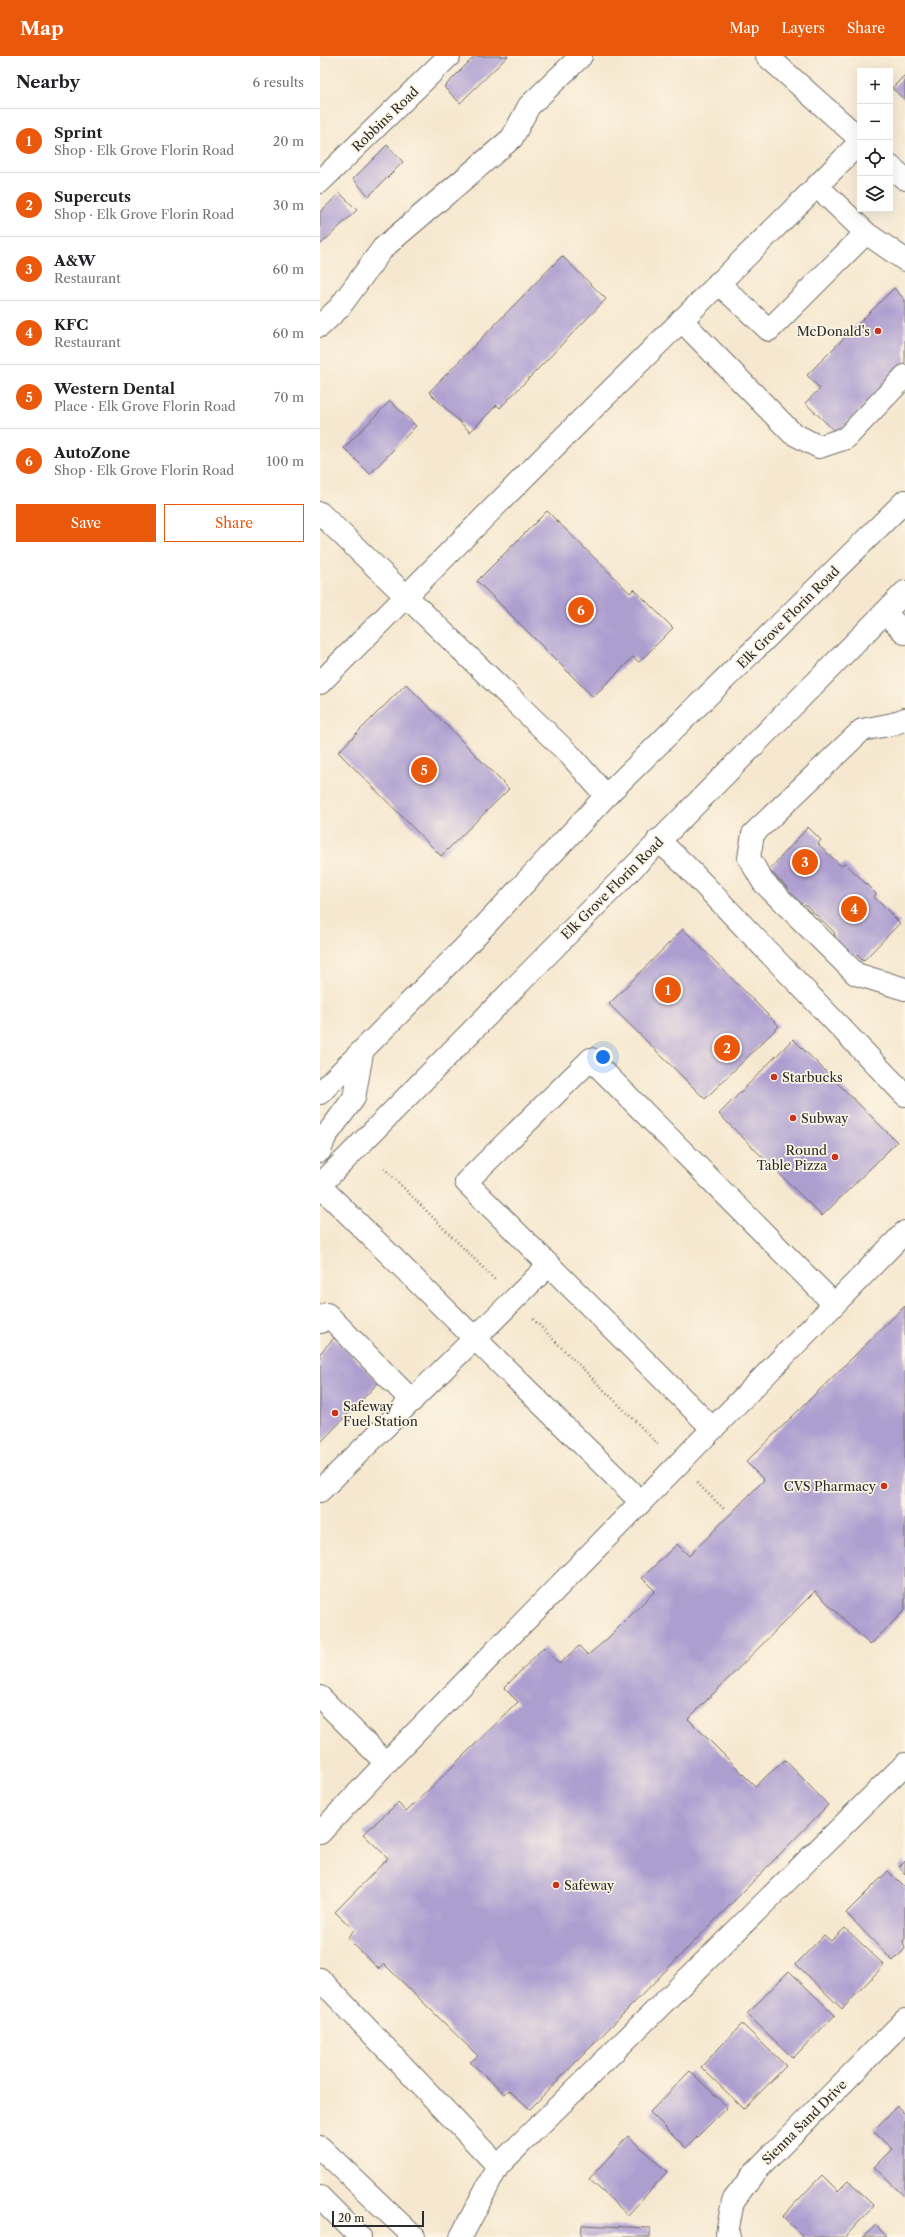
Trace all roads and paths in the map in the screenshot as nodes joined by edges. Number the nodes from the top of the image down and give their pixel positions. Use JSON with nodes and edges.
{"nodes":[{"id":1,"x":450,"y":56,"type":"edge"},
{"id":2,"x":581,"y":56,"type":"edge"},
{"id":3,"x":767,"y":56,"type":"edge"},
{"id":4,"x":859,"y":140,"type":"edge"},
{"id":5,"x":857,"y":144,"type":"edge"},
{"id":6,"x":893,"y":169,"type":"edge"},
{"id":7,"x":905,"y":179,"type":"edge"},
{"id":8,"x":320,"y":182,"type":"edge"},
{"id":9,"x":818,"y":186,"type":"junction"},
{"id":10,"x":866,"y":233,"type":"junction"},
{"id":11,"x":905,"y":260,"type":"edge"},
{"id":12,"x":718,"y":283,"type":"junction"},
{"id":13,"x":681,"y":320,"type":"junction"},
{"id":14,"x":320,"y":326,"type":"edge"},
{"id":15,"x":905,"y":376,"type":"edge"},
{"id":16,"x":905,"y":501,"type":"edge"},
{"id":17,"x":320,"y":513,"type":"edge"},
{"id":18,"x":905,"y":592,"type":"edge"},
{"id":19,"x":405,"y":596,"type":"junction"},
{"id":20,"x":885,"y":613,"type":"junction"},
{"id":21,"x":905,"y":633,"type":"edge"},
{"id":22,"x":320,"y":683,"type":"edge"},
{"id":23,"x":899,"y":721,"type":"edge"},
{"id":24,"x":606,"y":796,"type":"junction"},
{"id":25,"x":658,"y":840,"type":"junction"},
{"id":26,"x":905,"y":989,"type":"edge"},
{"id":27,"x":362,"y":1053,"type":"junction"},
{"id":28,"x":320,"y":1093,"type":"edge"},
{"id":29,"x":905,"y":1095,"type":"edge"},
{"id":30,"x":320,"y":1151,"type":"edge"},
{"id":31,"x":384,"y":1168,"type":"dead end"},
{"id":32,"x":320,"y":1185,"type":"edge"},
{"id":33,"x":905,"y":1232,"type":"edge"},
{"id":34,"x":549,"y":1265,"type":"junction"},
{"id":35,"x":514,"y":1300,"type":"junction"},
{"id":36,"x":834,"y":1304,"type":"junction"},
{"id":37,"x":320,"y":1322,"type":"edge"},
{"id":38,"x":476,"y":1338,"type":"junction"},
{"id":39,"x":412,"y":1401,"type":"junction"},
{"id":40,"x":713,"y":1429,"type":"junction"},
{"id":41,"x":678,"y":1464,"type":"junction"},
{"id":42,"x":320,"y":1492,"type":"edge"},
{"id":43,"x":641,"y":1502,"type":"junction"},
{"id":44,"x":724,"y":1509,"type":"dead end"},
{"id":45,"x":320,"y":1697,"type":"edge"},
{"id":46,"x":386,"y":1763,"type":"junction"},
{"id":47,"x":905,"y":1764,"type":"edge"},
{"id":48,"x":320,"y":1833,"type":"edge"},
{"id":49,"x":320,"y":1979,"type":"edge"},
{"id":50,"x":905,"y":2020,"type":"edge"},
{"id":51,"x":320,"y":2147,"type":"edge"},
{"id":52,"x":498,"y":2166,"type":"junction"},
{"id":53,"x":320,"y":2197,"type":"edge"},
{"id":54,"x":360,"y":2237,"type":"edge"},
{"id":55,"x":414,"y":2237,"type":"edge"},
{"id":56,"x":461,"y":2237,"type":"edge"},
{"id":57,"x":729,"y":2237,"type":"edge"}],
"edges":[{"from":1,"to":8,"type":"main road","name":"Robbins Road"},
{"from":2,"to":14,"type":"main road"},
{"from":3,"to":4,"type":"main road"},
{"from":5,"to":9,"type":"main road"},
{"from":6,"to":7,"type":"main road"},
{"from":9,"to":10,"type":"main road"},
{"from":9,"to":12,"type":"main road"},
{"from":10,"to":11,"type":"main road"},
{"from":10,"to":12,"type":"main road"},
{"from":12,"to":13,"type":"main road"},
{"from":13,"to":15,"type":"main road"},
{"from":13,"to":19,"type":"main road"},
{"from":16,"to":24,"type":"main road","name":"Elk Grove Florin Road"},
{"from":17,"to":19,"type":"main road"},
{"from":18,"to":20,"type":"main road","name":"Elk Grove Florin Road"},
{"from":19,"to":22,"type":"main road"},
{"from":19,"to":24,"type":"main road"},
{"from":20,"to":21,"type":"main road"},
{"from":20,"to":25,"type":"main road","name":"Elk Grove Florin Road"},
{"from":23,"to":26,"type":"main road"},
{"from":24,"to":27,"type":"main road","name":"Elk Grove Florin Road"},
{"from":25,"to":29,"type":"main road"},
{"from":25,"to":32,"type":"main road","name":"Elk Grove Florin Road"},
{"from":27,"to":28,"type":"main road","name":"Elk Grove Florin Road"},
{"from":27,"to":30,"type":"main road"},
{"from":31,"to":35,"type":"path"},
{"from":32,"to":38,"type":"main road"},
{"from":33,"to":36,"type":"main road"},
{"from":34,"to":35,"type":"main road"},
{"from":34,"to":36,"type":"main road"},
{"from":34,"to":40,"type":"main road"},
{"from":35,"to":38,"type":"main road"},
{"from":35,"to":41,"type":"path"},
{"from":36,"to":40,"type":"main road"},
{"from":37,"to":39,"type":"main road"},
{"from":38,"to":39,"type":"main road"},
{"from":38,"to":43,"type":"main road"},
{"from":39,"to":42,"type":"main road"},
{"from":40,"to":41,"type":"main road"},
{"from":41,"to":43,"type":"main road"},
{"from":41,"to":44,"type":"path"},
{"from":43,"to":46,"type":"main road"},
{"from":45,"to":46,"type":"main road"},
{"from":46,"to":48,"type":"main road"},
{"from":47,"to":52,"type":"main road"},
{"from":49,"to":52,"type":"main road"},
{"from":50,"to":57,"type":"main road","name":"Sienna Sand Drive"},
{"from":51,"to":55,"type":"main road"},
{"from":52,"to":56,"type":"main road"},
{"from":53,"to":54,"type":"main road"}]}
